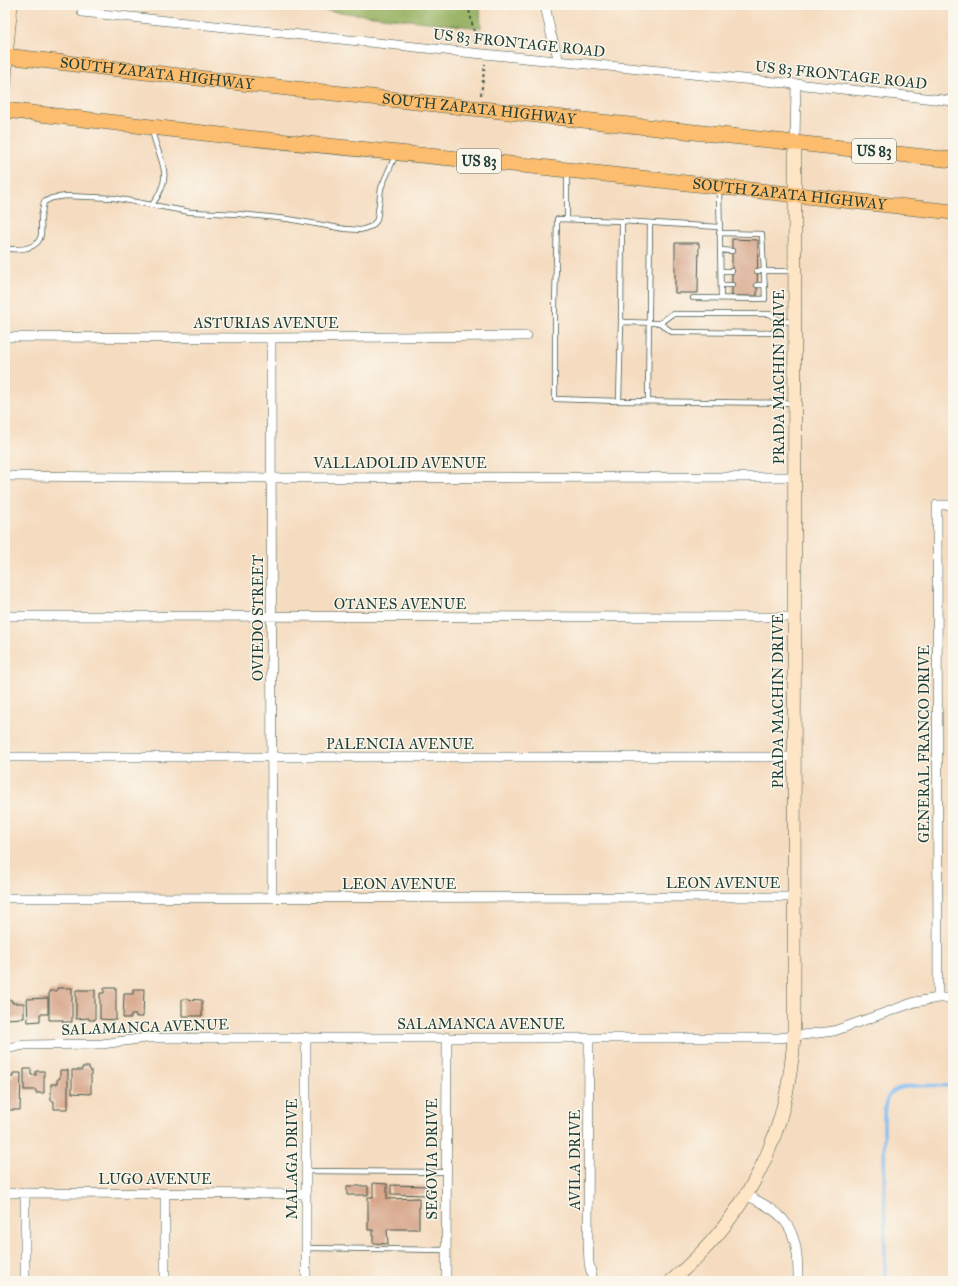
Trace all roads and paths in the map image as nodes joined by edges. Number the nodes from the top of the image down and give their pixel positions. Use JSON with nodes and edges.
{"nodes":[{"id":1,"x":11,"y":5,"type":"edge"},
{"id":2,"x":468,"y":5,"type":"edge"},
{"id":3,"x":545,"y":5,"type":"edge"},
{"id":4,"x":82,"y":12,"type":"dead end"},
{"id":5,"x":473,"y":53,"type":"junction"},
{"id":6,"x":486,"y":54,"type":"junction"},
{"id":7,"x":5,"y":56,"type":"edge"},
{"id":8,"x":559,"y":62,"type":"junction"},
{"id":9,"x":5,"y":83,"type":"edge"},
{"id":10,"x":796,"y":84,"type":"junction"},
{"id":11,"x":953,"y":101,"type":"edge"},
{"id":12,"x":479,"y":108,"type":"junction"},
{"id":13,"x":5,"y":110,"type":"edge"},
{"id":14,"x":152,"y":127,"type":"junction"},
{"id":15,"x":795,"y":143,"type":"junction"},
{"id":16,"x":396,"y":152,"type":"junction"},
{"id":17,"x":953,"y":160,"type":"edge"},
{"id":18,"x":567,"y":170,"type":"junction"},
{"id":19,"x":719,"y":187,"type":"junction"},
{"id":20,"x":795,"y":195,"type":"junction"},
{"id":21,"x":152,"y":205,"type":"junction"},
{"id":22,"x":953,"y":212,"type":"edge"},
{"id":23,"x":568,"y":219,"type":"junction"},
{"id":24,"x":622,"y":221,"type":"junction"},
{"id":25,"x":650,"y":223,"type":"junction"},
{"id":26,"x":719,"y":227,"type":"junction"},
{"id":27,"x":719,"y":233,"type":"junction"},
{"id":28,"x":5,"y":249,"type":"edge"},
{"id":29,"x":720,"y":250,"type":"junction"},
{"id":30,"x":732,"y":251,"type":"dead end"},
{"id":31,"x":721,"y":271,"type":"junction"},
{"id":32,"x":732,"y":271,"type":"dead end"},
{"id":33,"x":757,"y":271,"type":"dead end"},
{"id":34,"x":764,"y":271,"type":"junction"},
{"id":35,"x":794,"y":272,"type":"junction"},
{"id":36,"x":721,"y":284,"type":"junction"},
{"id":37,"x":732,"y":285,"type":"dead end"},
{"id":38,"x":757,"y":285,"type":"dead end"},
{"id":39,"x":765,"y":285,"type":"junction"},
{"id":40,"x":693,"y":298,"type":"dead end"},
{"id":41,"x":721,"y":298,"type":"junction"},
{"id":42,"x":781,"y":321,"type":"junction"},
{"id":43,"x":621,"y":322,"type":"junction"},
{"id":44,"x":795,"y":322,"type":"junction"},
{"id":45,"x":650,"y":323,"type":"junction"},
{"id":46,"x":660,"y":323,"type":"junction"},
{"id":47,"x":528,"y":336,"type":"dead end"},
{"id":48,"x":5,"y":337,"type":"edge"},
{"id":49,"x":271,"y":338,"type":"junction"},
{"id":50,"x":619,"y":400,"type":"junction"},
{"id":51,"x":648,"y":400,"type":"junction"},
{"id":52,"x":795,"y":403,"type":"junction"},
{"id":53,"x":5,"y":476,"type":"edge"},
{"id":54,"x":795,"y":477,"type":"junction"},
{"id":55,"x":271,"y":478,"type":"junction"},
{"id":56,"x":953,"y":505,"type":"edge"},
{"id":57,"x":5,"y":616,"type":"edge"},
{"id":58,"x":794,"y":617,"type":"junction"},
{"id":59,"x":272,"y":618,"type":"junction"},
{"id":60,"x":5,"y":757,"type":"edge"},
{"id":61,"x":794,"y":757,"type":"junction"},
{"id":62,"x":272,"y":758,"type":"junction"},
{"id":63,"x":794,"y":897,"type":"junction"},
{"id":64,"x":5,"y":898,"type":"edge"},
{"id":65,"x":272,"y":898,"type":"junction"},
{"id":66,"x":938,"y":998,"type":"junction"},
{"id":67,"x":953,"y":998,"type":"edge"},
{"id":68,"x":794,"y":1036,"type":"junction"},
{"id":69,"x":306,"y":1037,"type":"junction"},
{"id":70,"x":447,"y":1038,"type":"junction"},
{"id":71,"x":589,"y":1038,"type":"junction"},
{"id":72,"x":5,"y":1049,"type":"edge"},
{"id":73,"x":306,"y":1171,"type":"junction"},
{"id":74,"x":446,"y":1172,"type":"junction"},
{"id":75,"x":5,"y":1193,"type":"edge"},
{"id":76,"x":25,"y":1193,"type":"junction"},
{"id":77,"x":165,"y":1194,"type":"junction"},
{"id":78,"x":306,"y":1194,"type":"junction"},
{"id":79,"x":747,"y":1195,"type":"junction"},
{"id":80,"x":306,"y":1248,"type":"junction"},
{"id":81,"x":446,"y":1250,"type":"junction"},
{"id":82,"x":25,"y":1281,"type":"edge"},
{"id":83,"x":165,"y":1281,"type":"edge"},
{"id":84,"x":306,"y":1281,"type":"edge"},
{"id":85,"x":446,"y":1281,"type":"edge"},
{"id":86,"x":593,"y":1281,"type":"edge"},
{"id":87,"x":671,"y":1281,"type":"edge"},
{"id":88,"x":798,"y":1281,"type":"edge"}],
"edges":[{"from":1,"to":7,"type":"street"},
{"from":2,"to":5,"type":"path"},
{"from":3,"to":8,"type":"street"},
{"from":4,"to":5,"type":"street","name":"US 83 FRONTAGE ROAD"},
{"from":5,"to":6,"type":"street","name":"US 83 FRONTAGE ROAD"},
{"from":6,"to":8,"type":"street","name":"US 83 FRONTAGE ROAD"},
{"from":6,"to":12,"type":"path"},
{"from":7,"to":9,"type":"street"},
{"from":7,"to":12,"type":"main road","name":"SOUTH ZAPATA HIGHWAY","number":"US 83"},
{"from":8,"to":10,"type":"street","name":"US 83 FRONTAGE ROAD"},
{"from":10,"to":11,"type":"street","name":"US 83 FRONTAGE ROAD"},
{"from":10,"to":15,"type":"street","name":"PRADA MACHIN DRIVE"},
{"from":12,"to":15,"type":"main road","name":"SOUTH ZAPATA HIGHWAY","number":"US 83"},
{"from":13,"to":14,"type":"main road","name":"SOUTH ZAPATA HIGHWAY","number":"US 83"},
{"from":14,"to":16,"type":"main road","name":"SOUTH ZAPATA HIGHWAY","number":"US 83"},
{"from":14,"to":21,"type":"lane"},
{"from":15,"to":17,"type":"main road","name":"SOUTH ZAPATA HIGHWAY","number":"US 83"},
{"from":15,"to":20,"type":"street","name":"PRADA MACHIN DRIVE"},
{"from":16,"to":18,"type":"main road","name":"SOUTH ZAPATA HIGHWAY","number":"US 83"},
{"from":16,"to":21,"type":"lane"},
{"from":18,"to":19,"type":"main road","name":"SOUTH ZAPATA HIGHWAY","number":"US 83"},
{"from":18,"to":23,"type":"lane"},
{"from":19,"to":20,"type":"main road","name":"SOUTH ZAPATA HIGHWAY","number":"US 83"},
{"from":19,"to":26,"type":"lane"},
{"from":20,"to":22,"type":"main road","name":"SOUTH ZAPATA HIGHWAY","number":"US 83"},
{"from":20,"to":35,"type":"street","name":"PRADA MACHIN DRIVE"},
{"from":21,"to":28,"type":"lane"},
{"from":23,"to":24,"type":"lane"},
{"from":23,"to":50,"type":"lane"},
{"from":24,"to":25,"type":"lane"},
{"from":24,"to":43,"type":"lane"},
{"from":25,"to":26,"type":"lane"},
{"from":25,"to":45,"type":"lane"},
{"from":26,"to":27,"type":"lane"},
{"from":27,"to":29,"type":"lane"},
{"from":27,"to":34,"type":"lane"},
{"from":29,"to":30,"type":"lane"},
{"from":29,"to":31,"type":"lane"},
{"from":31,"to":32,"type":"lane"},
{"from":31,"to":36,"type":"lane"},
{"from":33,"to":34,"type":"lane"},
{"from":34,"to":35,"type":"lane"},
{"from":34,"to":39,"type":"lane"},
{"from":35,"to":44,"type":"street","name":"PRADA MACHIN DRIVE"},
{"from":36,"to":37,"type":"lane"},
{"from":36,"to":41,"type":"lane"},
{"from":38,"to":39,"type":"lane"},
{"from":39,"to":41,"type":"lane"},
{"from":40,"to":41,"type":"lane"},
{"from":42,"to":44,"type":"lane"},
{"from":42,"to":46,"type":"lane"},
{"from":42,"to":46,"type":"lane"},
{"from":43,"to":45,"type":"lane"},
{"from":43,"to":50,"type":"lane"},
{"from":44,"to":52,"type":"street","name":"PRADA MACHIN DRIVE"},
{"from":45,"to":46,"type":"lane"},
{"from":45,"to":51,"type":"lane"},
{"from":47,"to":49,"type":"street","name":"ASTURIAS AVENUE"},
{"from":48,"to":49,"type":"street","name":"ASTURIAS AVENUE"},
{"from":49,"to":55,"type":"street","name":"OVIEDO STREET"},
{"from":50,"to":51,"type":"lane"},
{"from":51,"to":52,"type":"lane"},
{"from":52,"to":54,"type":"street","name":"PRADA MACHIN DRIVE"},
{"from":53,"to":55,"type":"street","name":"VALLADOLID AVENUE"},
{"from":54,"to":55,"type":"street","name":"VALLADOLID AVENUE"},
{"from":54,"to":58,"type":"street","name":"PRADA MACHIN DRIVE"},
{"from":55,"to":59,"type":"street","name":"OVIEDO STREET"},
{"from":56,"to":66,"type":"street","name":"GENERAL FRANCO DRIVE"},
{"from":57,"to":59,"type":"street","name":"OTANES AVENUE"},
{"from":58,"to":59,"type":"street","name":"OTANES AVENUE"},
{"from":58,"to":61,"type":"street","name":"PRADA MACHIN DRIVE"},
{"from":59,"to":62,"type":"street","name":"OVIEDO STREET"},
{"from":60,"to":62,"type":"street","name":"PALENCIA AVENUE"},
{"from":61,"to":62,"type":"street","name":"PALENCIA AVENUE"},
{"from":61,"to":63,"type":"street","name":"PRADA MACHIN DRIVE"},
{"from":62,"to":65,"type":"street","name":"OVIEDO STREET"},
{"from":63,"to":65,"type":"street","name":"LEON AVENUE"},
{"from":63,"to":68,"type":"street","name":"PRADA MACHIN DRIVE"},
{"from":64,"to":65,"type":"street","name":"LEON AVENUE"},
{"from":66,"to":67,"type":"street","name":"SALAMANCA AVENUE"},
{"from":66,"to":68,"type":"street","name":"SALAMANCA AVENUE"},
{"from":68,"to":71,"type":"street","name":"SALAMANCA AVENUE"},
{"from":68,"to":79,"type":"street","name":"PRADA MACHIN DRIVE"},
{"from":69,"to":70,"type":"street","name":"SALAMANCA AVENUE"},
{"from":69,"to":72,"type":"street","name":"SALAMANCA AVENUE"},
{"from":69,"to":73,"type":"street","name":"MALAGA DRIVE"},
{"from":70,"to":71,"type":"street","name":"SALAMANCA AVENUE"},
{"from":70,"to":74,"type":"street","name":"SEGOVIA DRIVE"},
{"from":71,"to":86,"type":"street","name":"AVILA DRIVE"},
{"from":73,"to":74,"type":"lane"},
{"from":73,"to":78,"type":"street","name":"MALAGA DRIVE"},
{"from":74,"to":81,"type":"street","name":"SEGOVIA DRIVE"},
{"from":75,"to":76,"type":"street","name":"LUGO AVENUE"},
{"from":76,"to":77,"type":"street","name":"LUGO AVENUE"},
{"from":76,"to":82,"type":"street"},
{"from":77,"to":78,"type":"street","name":"LUGO AVENUE"},
{"from":77,"to":83,"type":"street"},
{"from":78,"to":80,"type":"street","name":"MALAGA DRIVE"},
{"from":79,"to":87,"type":"street","name":"PRADA MACHIN DRIVE"},
{"from":79,"to":88,"type":"street"},
{"from":80,"to":81,"type":"lane"},
{"from":80,"to":84,"type":"street","name":"MALAGA DRIVE"},
{"from":81,"to":85,"type":"street","name":"SEGOVIA DRIVE"}]}
